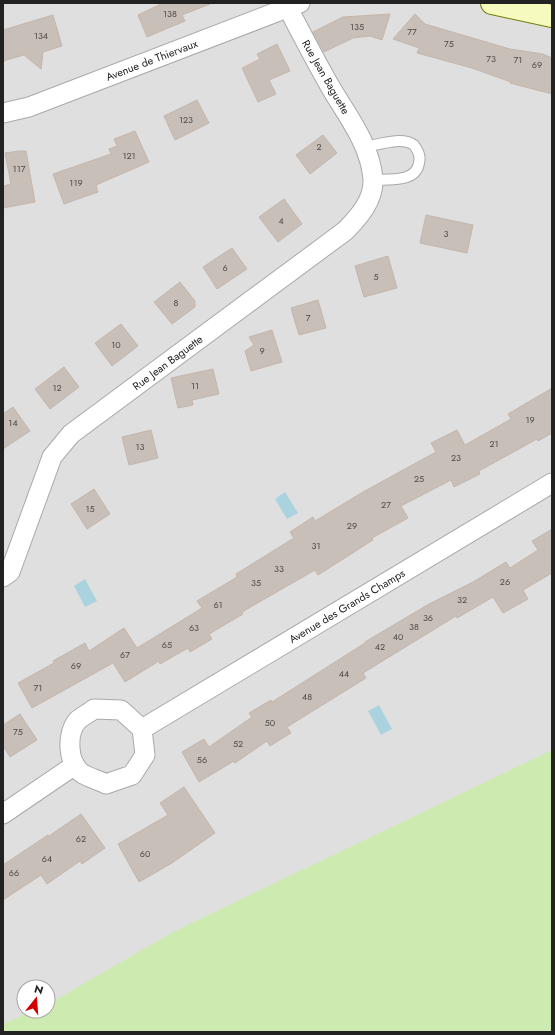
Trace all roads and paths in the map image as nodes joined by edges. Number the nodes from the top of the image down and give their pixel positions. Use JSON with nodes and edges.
{"nodes":[{"id":1,"x":492,"y":3,"type":"edge"},
{"id":2,"x":294,"y":6,"type":"edge"},
{"id":3,"x":552,"y":16,"type":"edge"},
{"id":4,"x":3,"y":113,"type":"edge"},
{"id":5,"x":365,"y":146,"type":"junction"},
{"id":6,"x":373,"y":180,"type":"junction"},
{"id":7,"x":552,"y":483,"type":"edge"},
{"id":8,"x":3,"y":577,"type":"edge"},
{"id":9,"x":142,"y":729,"type":"junction"},
{"id":10,"x":75,"y":765,"type":"junction"},
{"id":11,"x":3,"y":814,"type":"edge"}],
"edges":[{"from":1,"to":3,"type":"street"},
{"from":2,"to":4,"type":"street","name":"Avenue de Thiervaux"},
{"from":2,"to":5,"type":"street","name":"Rue Jean Baguette"},
{"from":5,"to":6,"type":"street","name":"Rue Jean Baguette"},
{"from":5,"to":6,"type":"lane"},
{"from":6,"to":8,"type":"street","name":"Rue Jean Baguette"},
{"from":7,"to":9,"type":"street","name":"Avenue des Grands Champs"},
{"from":9,"to":10,"type":"street"},
{"from":9,"to":10,"type":"street"},
{"from":10,"to":11,"type":"street"}]}
